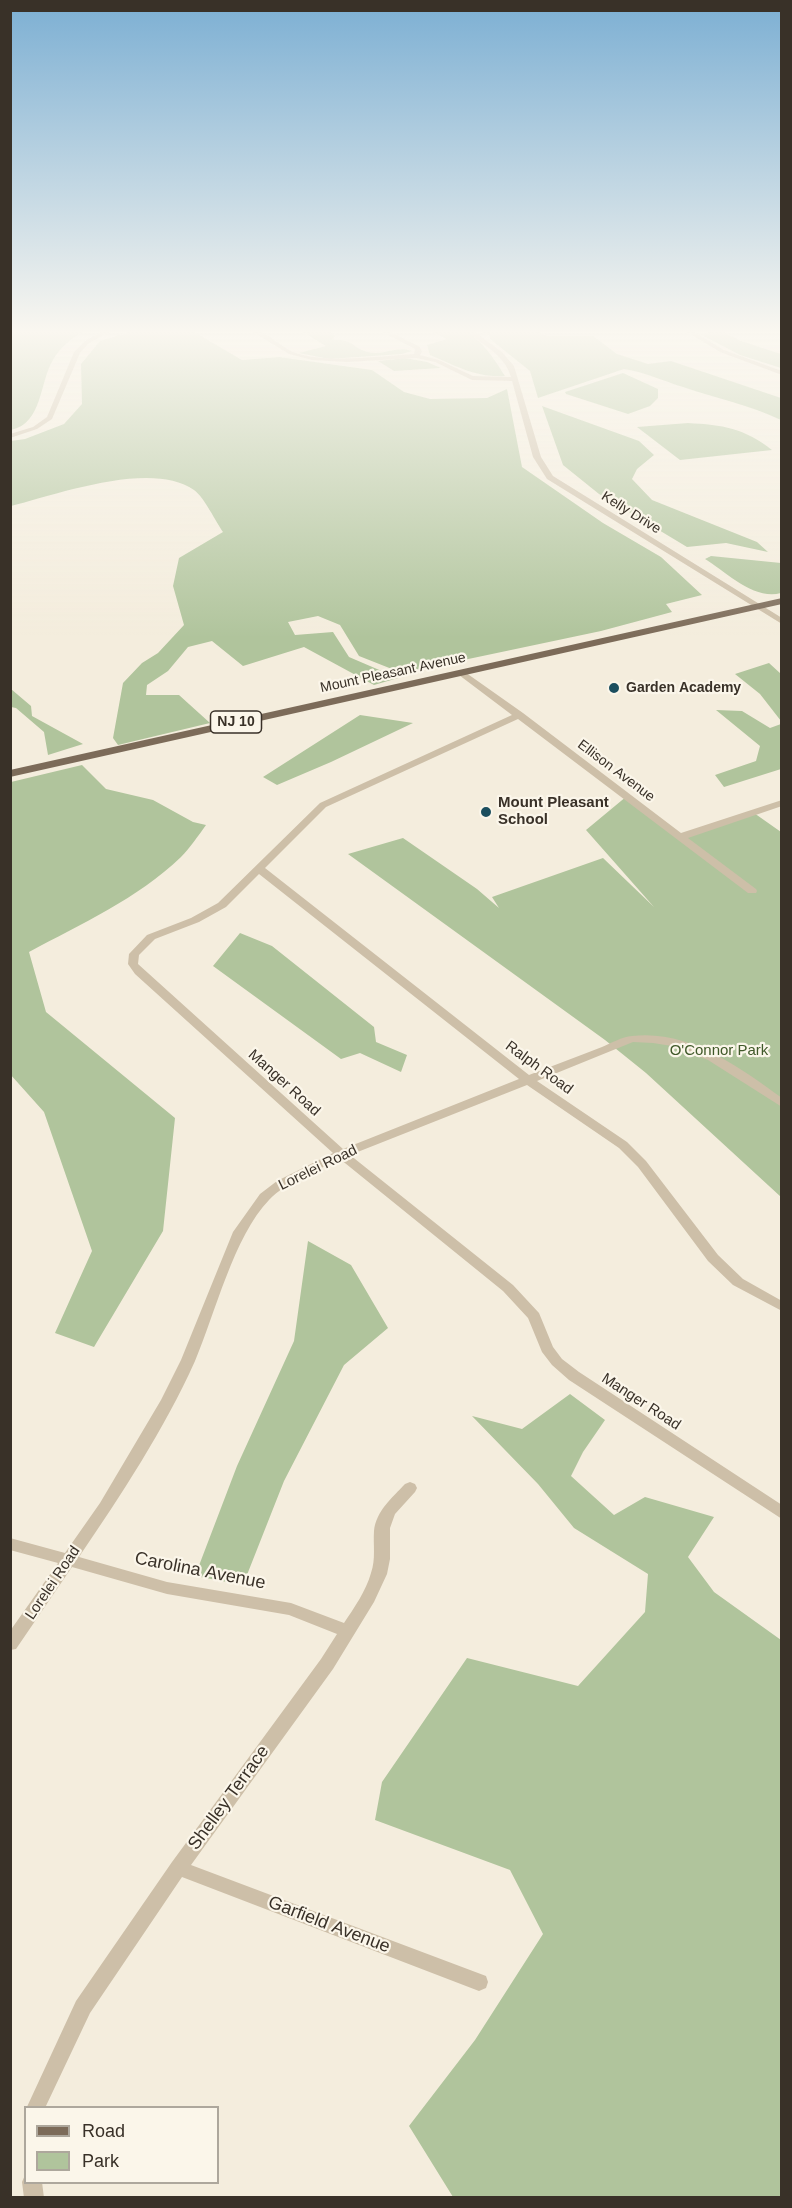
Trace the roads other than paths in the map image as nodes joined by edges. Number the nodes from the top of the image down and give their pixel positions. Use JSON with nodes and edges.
{"nodes":[{"id":1,"x":530,"y":432,"type":"edge"},
{"id":2,"x":782,"y":601,"type":"edge"},
{"id":3,"x":757,"y":607,"type":"junction"},
{"id":4,"x":782,"y":622,"type":"edge"},
{"id":5,"x":462,"y":673,"type":"junction"},
{"id":6,"x":520,"y":715,"type":"junction"},
{"id":7,"x":10,"y":774,"type":"edge"},
{"id":8,"x":782,"y":803,"type":"edge"},
{"id":9,"x":680,"y":837,"type":"junction"},
{"id":10,"x":260,"y":869,"type":"junction"},
{"id":11,"x":752,"y":891,"type":"dead end"},
{"id":12,"x":529,"y":1081,"type":"junction"},
{"id":13,"x":782,"y":1104,"type":"edge"},
{"id":14,"x":341,"y":1154,"type":"junction"},
{"id":15,"x":782,"y":1307,"type":"edge"},
{"id":16,"x":410,"y":1488,"type":"dead end"},
{"id":17,"x":782,"y":1513,"type":"edge"},
{"id":18,"x":10,"y":1544,"type":"edge"},
{"id":19,"x":68,"y":1561,"type":"junction"},
{"id":20,"x":346,"y":1631,"type":"junction"},
{"id":21,"x":10,"y":1644,"type":"edge"},
{"id":22,"x":178,"y":1868,"type":"junction"},
{"id":23,"x":479,"y":1982,"type":"dead end"},
{"id":24,"x":35,"y":2106,"type":"edge"}],
"edges":[{"from":1,"to":3,"type":"street","name":"Kelly Drive"},
{"from":2,"to":3,"type":"main road","name":"Mount Pleasant Avenue","number":"NJ 10"},
{"from":3,"to":4,"type":"street","name":"Kelly Drive"},
{"from":3,"to":5,"type":"main road","name":"Mount Pleasant Avenue","number":"NJ 10"},
{"from":5,"to":6,"type":"street","name":"Ellison Avenue"},
{"from":5,"to":7,"type":"main road","name":"Mount Pleasant Avenue","number":"NJ 10"},
{"from":6,"to":9,"type":"street","name":"Ellison Avenue"},
{"from":6,"to":10,"type":"street","name":"Manger Road"},
{"from":8,"to":9,"type":"street"},
{"from":9,"to":11,"type":"street","name":"Ellison Avenue"},
{"from":10,"to":12,"type":"street","name":"Ralph Road"},
{"from":10,"to":14,"type":"street","name":"Manger Road"},
{"from":12,"to":13,"type":"street","name":"Lorelei Road"},
{"from":12,"to":14,"type":"street","name":"Lorelei Road"},
{"from":12,"to":15,"type":"street","name":"Ralph Road"},
{"from":14,"to":17,"type":"street","name":"Manger Road"},
{"from":14,"to":19,"type":"street","name":"Lorelei Road"},
{"from":16,"to":20,"type":"street","name":"Shelley Terrace"},
{"from":18,"to":19,"type":"street","name":"Carolina Avenue"},
{"from":19,"to":20,"type":"street","name":"Carolina Avenue"},
{"from":19,"to":21,"type":"street","name":"Lorelei Road"},
{"from":20,"to":22,"type":"street","name":"Shelley Terrace"},
{"from":22,"to":23,"type":"street","name":"Garfield Avenue"},
{"from":22,"to":24,"type":"street","name":"Shelley Terrace"}]}
